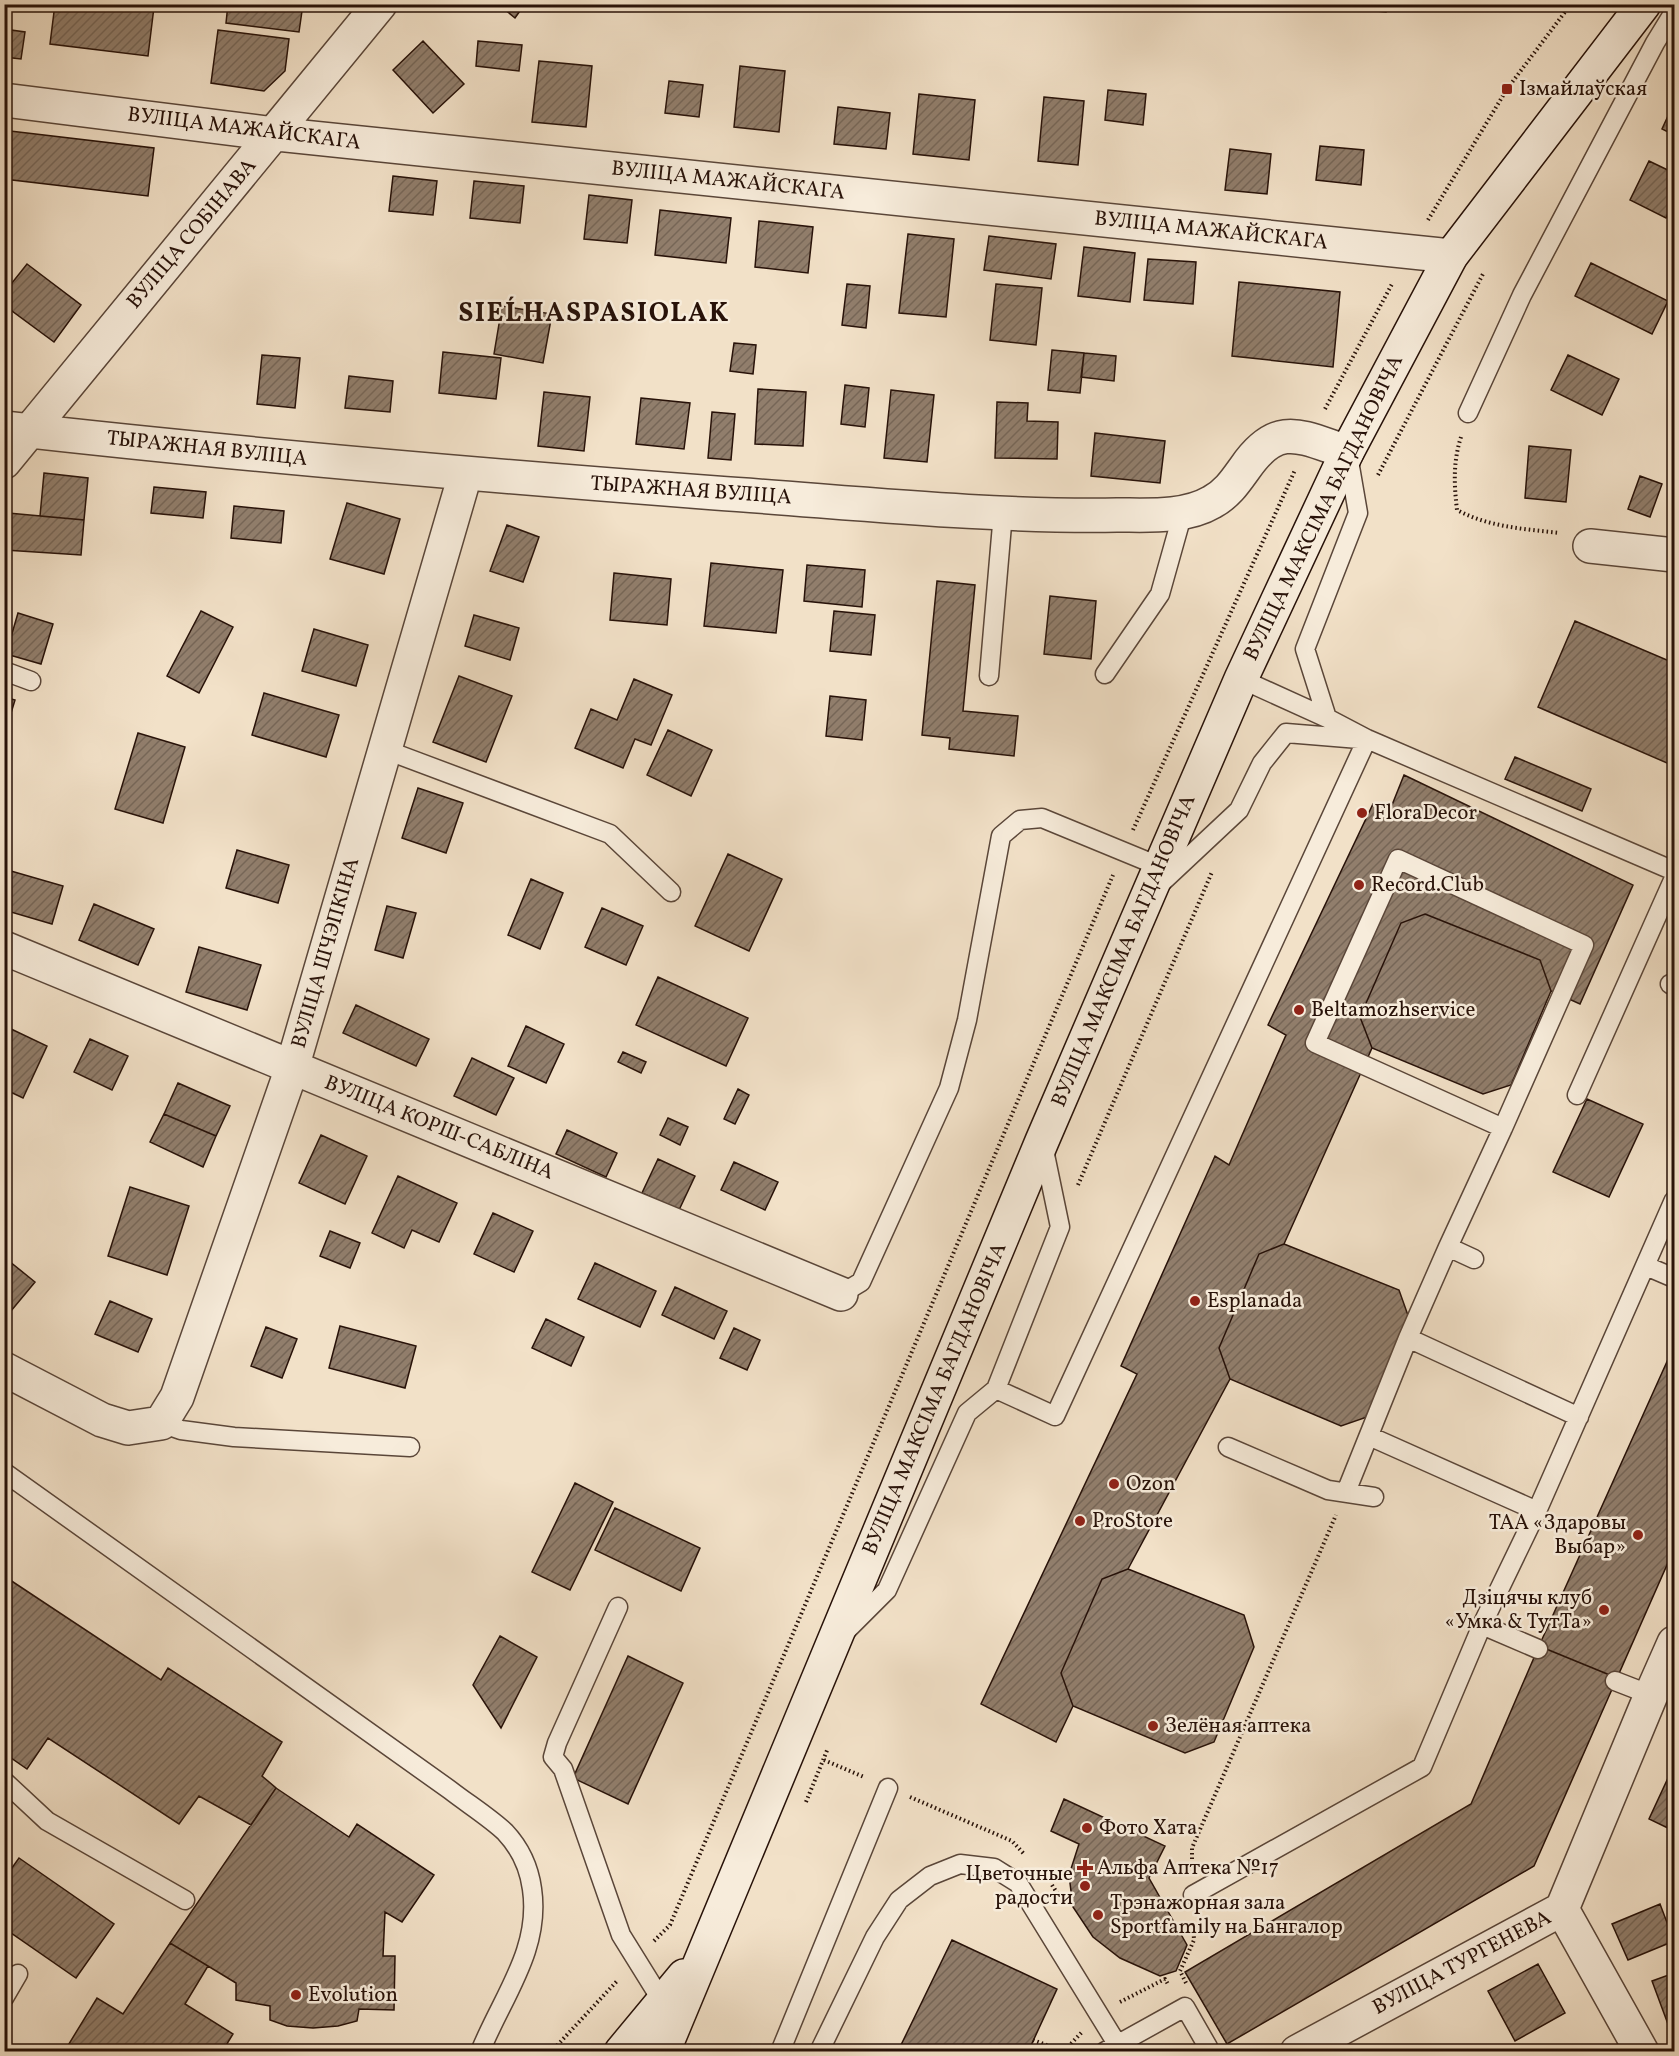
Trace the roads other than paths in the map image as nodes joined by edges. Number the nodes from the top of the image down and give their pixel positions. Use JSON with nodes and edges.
{"nodes":[{"id":1,"x":380,"y":4,"type":"edge"},
{"id":2,"x":1644,"y":4,"type":"edge"},
{"id":3,"x":1674,"y":12,"type":"edge"},
{"id":4,"x":4,"y":100,"type":"edge"},
{"id":5,"x":275,"y":134,"type":"junction"},
{"id":6,"x":1451,"y":256,"type":"junction"},
{"id":7,"x":1468,"y":414,"type":"road end"},
{"id":8,"x":17,"y":429,"type":"edge"},
{"id":9,"x":1347,"y":452,"type":"junction"},
{"id":10,"x":4,"y":462,"type":"edge"},
{"id":11,"x":465,"y":474,"type":"junction"},
{"id":12,"x":1183,"y":512,"type":"junction"},
{"id":13,"x":1003,"y":513,"type":"junction"},
{"id":14,"x":1590,"y":546,"type":"road end"},
{"id":15,"x":1674,"y":555,"type":"edge"},
{"id":16,"x":4,"y":671,"type":"edge"},
{"id":17,"x":1105,"y":674,"type":"dead end"},
{"id":18,"x":989,"y":676,"type":"dead end"},
{"id":19,"x":1241,"y":679,"type":"junction"},
{"id":20,"x":31,"y":681,"type":"dead end"},
{"id":21,"x":1327,"y":718,"type":"junction"},
{"id":22,"x":1367,"y":739,"type":"junction"},
{"id":23,"x":386,"y":750,"type":"junction"},
{"id":24,"x":1674,"y":872,"type":"edge"},
{"id":25,"x":1674,"y":878,"type":"edge"},
{"id":26,"x":1155,"y":881,"type":"junction"},
{"id":27,"x":671,"y":892,"type":"dead end"},
{"id":28,"x":4,"y":948,"type":"edge"},
{"id":29,"x":292,"y":1068,"type":"junction"},
{"id":30,"x":1577,"y":1095,"type":"dead end"},
{"id":31,"x":1503,"y":1128,"type":"junction"},
{"id":32,"x":1042,"y":1141,"type":"junction"},
{"id":33,"x":1674,"y":1200,"type":"edge"},
{"id":34,"x":1448,"y":1247,"type":"junction"},
{"id":35,"x":1474,"y":1259,"type":"dead end"},
{"id":36,"x":1646,"y":1266,"type":"junction"},
{"id":37,"x":1674,"y":1278,"type":"edge"},
{"id":38,"x":841,"y":1294,"type":"joint"},
{"id":39,"x":1408,"y":1338,"type":"junction"},
{"id":40,"x":4,"y":1369,"type":"edge"},
{"id":41,"x":996,"y":1389,"type":"junction"},
{"id":42,"x":1579,"y":1417,"type":"junction"},
{"id":43,"x":161,"y":1423,"type":"junction"},
{"id":44,"x":1369,"y":1436,"type":"junction"},
{"id":45,"x":410,"y":1447,"type":"dead end"},
{"id":46,"x":1228,"y":1447,"type":"dead end"},
{"id":47,"x":4,"y":1472,"type":"edge"},
{"id":48,"x":1346,"y":1492,"type":"junction"},
{"id":49,"x":1374,"y":1497,"type":"dead end"},
{"id":50,"x":1537,"y":1511,"type":"junction"},
{"id":51,"x":618,"y":1607,"type":"dead end"},
{"id":52,"x":1482,"y":1625,"type":"junction"},
{"id":53,"x":834,"y":1642,"type":"junction"},
{"id":54,"x":1674,"y":1644,"type":"edge"},
{"id":55,"x":1538,"y":1649,"type":"dead end"},
{"id":56,"x":1615,"y":1681,"type":"dead end"},
{"id":57,"x":1663,"y":1701,"type":"edge"},
{"id":58,"x":4,"y":1781,"type":"edge"},
{"id":59,"x":888,"y":1788,"type":"dead end"},
{"id":60,"x":1192,"y":1894,"type":"road end"},
{"id":61,"x":185,"y":1900,"type":"dead end"},
{"id":62,"x":1562,"y":1909,"type":"junction"},
{"id":63,"x":705,"y":1952,"type":"junction"},
{"id":64,"x":18,"y":1974,"type":"dead end"},
{"id":65,"x":4,"y":1998,"type":"edge"},
{"id":66,"x":662,"y":2001,"type":"junction"},
{"id":67,"x":1208,"y":2047,"type":"dead end"},
{"id":68,"x":1114,"y":2049,"type":"edge"},
{"id":69,"x":480,"y":2052,"type":"edge"},
{"id":70,"x":621,"y":2052,"type":"edge"},
{"id":71,"x":663,"y":2052,"type":"edge"},
{"id":72,"x":780,"y":2052,"type":"edge"},
{"id":73,"x":819,"y":2052,"type":"edge"},
{"id":74,"x":1298,"y":2052,"type":"edge"},
{"id":75,"x":1642,"y":2052,"type":"edge"}],
"edges":[{"from":1,"to":5,"type":"street","name":"ВУЛІЦА СОБІНАВА"},
{"from":2,"to":6,"type":"street","name":"ВУЛІЦА МАКСІМА БАГДАНОВІЧА"},
{"from":3,"to":7,"type":"lane"},
{"from":4,"to":5,"type":"street","name":"ВУЛІЦА МАЖАЙСКАГА"},
{"from":5,"to":6,"type":"street","name":"ВУЛІЦА МАЖАЙСКАГА"},
{"from":5,"to":8,"type":"street","name":"ВУЛІЦА СОБІНАВА"},
{"from":6,"to":9,"type":"street","name":"ВУЛІЦА МАКСІМА БАГДАНОВІЧА"},
{"from":8,"to":10,"type":"street","name":"ВУЛІЦА СОБІНАВА"},
{"from":8,"to":11,"type":"street","name":"ТЫРАЖНАЯ ВУЛІЦА"},
{"from":9,"to":12,"type":"street","name":"ТЫРАЖНАЯ ВУЛІЦА"},
{"from":9,"to":19,"type":"street","name":"ВУЛІЦА МАКСІМА БАГДАНОВІЧА"},
{"from":9,"to":21,"type":"lane"},
{"from":11,"to":13,"type":"street","name":"ТЫРАЖНАЯ ВУЛІЦА"},
{"from":11,"to":23,"type":"street","name":"ВУЛІЦА ШЧЭПКІНА"},
{"from":12,"to":13,"type":"street","name":"ТЫРАЖНАЯ ВУЛІЦА"},
{"from":12,"to":17,"type":"lane"},
{"from":13,"to":18,"type":"lane"},
{"from":14,"to":15,"type":"street"},
{"from":16,"to":20,"type":"lane"},
{"from":19,"to":21,"type":"lane"},
{"from":19,"to":26,"type":"street","name":"ВУЛІЦА МАКСІМА БАГДАНОВІЧА"},
{"from":21,"to":22,"type":"lane"},
{"from":22,"to":24,"type":"lane"},
{"from":22,"to":26,"type":"lane"},
{"from":22,"to":41,"type":"lane"},
{"from":23,"to":27,"type":"lane"},
{"from":23,"to":29,"type":"street","name":"ВУЛІЦА ШЧЭПКІНА"},
{"from":25,"to":30,"type":"lane"},
{"from":26,"to":32,"type":"street","name":"ВУЛІЦА МАКСІМА БАГДАНОВІЧА"},
{"from":26,"to":38,"type":"lane"},
{"from":28,"to":29,"type":"street","name":"ВУЛІЦА КОРШ-САБЛІНА"},
{"from":29,"to":38,"type":"street","name":"ВУЛІЦА КОРШ-САБЛІНА"},
{"from":29,"to":43,"type":"street","name":"ВУЛІЦА ШЧЭПКІНА"},
{"from":31,"to":31,"type":"lane"},
{"from":31,"to":34,"type":"lane"},
{"from":32,"to":41,"type":"lane"},
{"from":32,"to":53,"type":"street","name":"ВУЛІЦА МАКСІМА БАГДАНОВІЧА"},
{"from":33,"to":36,"type":"lane"},
{"from":34,"to":35,"type":"lane"},
{"from":34,"to":39,"type":"lane"},
{"from":36,"to":37,"type":"lane"},
{"from":36,"to":42,"type":"lane"},
{"from":39,"to":42,"type":"lane"},
{"from":39,"to":44,"type":"lane"},
{"from":40,"to":43,"type":"street"},
{"from":41,"to":53,"type":"lane"},
{"from":42,"to":50,"type":"lane"},
{"from":43,"to":45,"type":"lane"},
{"from":44,"to":48,"type":"lane"},
{"from":44,"to":50,"type":"lane"},
{"from":46,"to":48,"type":"lane"},
{"from":47,"to":69,"type":"lane"},
{"from":48,"to":49,"type":"lane"},
{"from":50,"to":52,"type":"lane"},
{"from":51,"to":66,"type":"lane"},
{"from":52,"to":55,"type":"lane"},
{"from":52,"to":60,"type":"lane"},
{"from":53,"to":63,"type":"street","name":"ВУЛІЦА МАКСІМА БАГДАНОВІЧА"},
{"from":54,"to":57,"type":"street","name":"ВУЛІЦА ТУРГЕНЕВА"},
{"from":56,"to":57,"type":"lane"},
{"from":57,"to":62,"type":"street","name":"ВУЛІЦА ТУРГЕНЕВА"},
{"from":58,"to":61,"type":"lane"},
{"from":59,"to":72,"type":"lane"},
{"from":62,"to":74,"type":"street","name":"ВУЛІЦА ТУРГЕНЕВА"},
{"from":62,"to":75,"type":"street"},
{"from":63,"to":66,"type":"street","name":"ВУЛІЦА МАКСІМА БАГДАНОВІЧА"},
{"from":63,"to":71,"type":"street","name":"ВУЛІЦА МАКСІМА БАГДАНОВІЧА"},
{"from":64,"to":65,"type":"lane"},
{"from":66,"to":70,"type":"street","name":"ВУЛІЦА МАКСІМА БАГДАНОВІЧА"},
{"from":67,"to":68,"type":"lane"},
{"from":68,"to":73,"type":"lane"}]}
